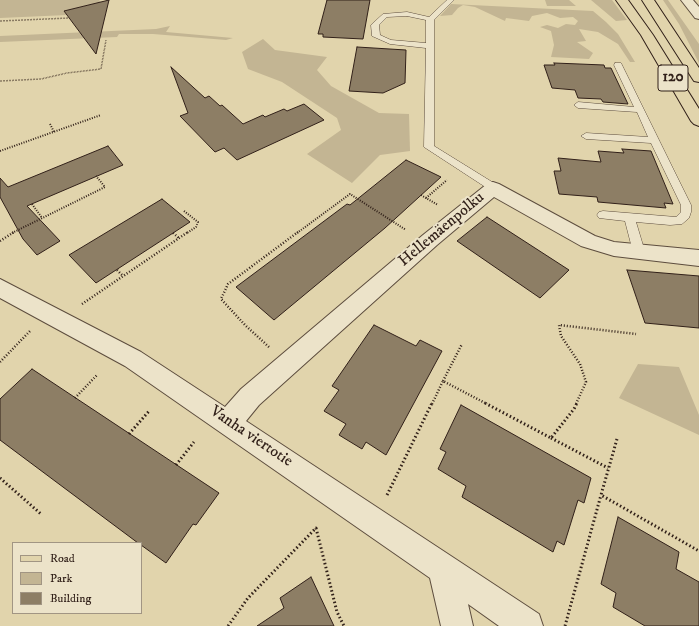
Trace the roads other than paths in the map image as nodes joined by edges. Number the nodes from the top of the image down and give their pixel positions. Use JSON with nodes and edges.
{"nodes":[{"id":1,"x":451,"y":0,"type":"edge"},
{"id":2,"x":622,"y":0,"type":"edge"},
{"id":3,"x":648,"y":0,"type":"edge"},
{"id":4,"x":430,"y":19,"type":"junction"},
{"id":5,"x":430,"y":46,"type":"junction"},
{"id":6,"x":618,"y":64,"type":"dead end"},
{"id":7,"x":699,"y":78,"type":"edge"},
{"id":8,"x":578,"y":105,"type":"dead end"},
{"id":9,"x":640,"y":110,"type":"junction"},
{"id":10,"x":699,"y":121,"type":"edge"},
{"id":11,"x":586,"y":136,"type":"dead end"},
{"id":12,"x":654,"y":140,"type":"junction"},
{"id":13,"x":493,"y":188,"type":"junction"},
{"id":14,"x":603,"y":215,"type":"dead end"},
{"id":15,"x":629,"y":217,"type":"junction"},
{"id":16,"x":639,"y":252,"type":"junction"},
{"id":17,"x":699,"y":258,"type":"edge"},
{"id":18,"x":0,"y":288,"type":"edge"},
{"id":19,"x":229,"y":422,"type":"junction"},
{"id":20,"x":443,"y":568,"type":"junction"},
{"id":21,"x":457,"y":626,"type":"edge"},
{"id":22,"x":527,"y":626,"type":"edge"}],
"edges":[{"from":1,"to":4,"type":"lane"},
{"from":2,"to":10,"type":"main road","number":"120"},
{"from":3,"to":7,"type":"main road","number":"120"},
{"from":4,"to":5,"type":"lane"},
{"from":4,"to":5,"type":"lane"},
{"from":5,"to":13,"type":"lane"},
{"from":6,"to":9,"type":"lane"},
{"from":8,"to":9,"type":"lane"},
{"from":9,"to":12,"type":"lane"},
{"from":11,"to":12,"type":"lane"},
{"from":12,"to":15,"type":"lane"},
{"from":13,"to":16,"type":"street","name":"Hellemäenpolku"},
{"from":13,"to":19,"type":"street","name":"Hellemäenpolku"},
{"from":14,"to":15,"type":"lane"},
{"from":15,"to":16,"type":"lane"},
{"from":16,"to":17,"type":"street","name":"Hellemäenpolku"},
{"from":18,"to":19,"type":"street","name":"Vanha viertotie"},
{"from":19,"to":20,"type":"street","name":"Vanha viertotie"},
{"from":20,"to":21,"type":"street"},
{"from":20,"to":22,"type":"street","name":"Vanha viertotie"}]}
